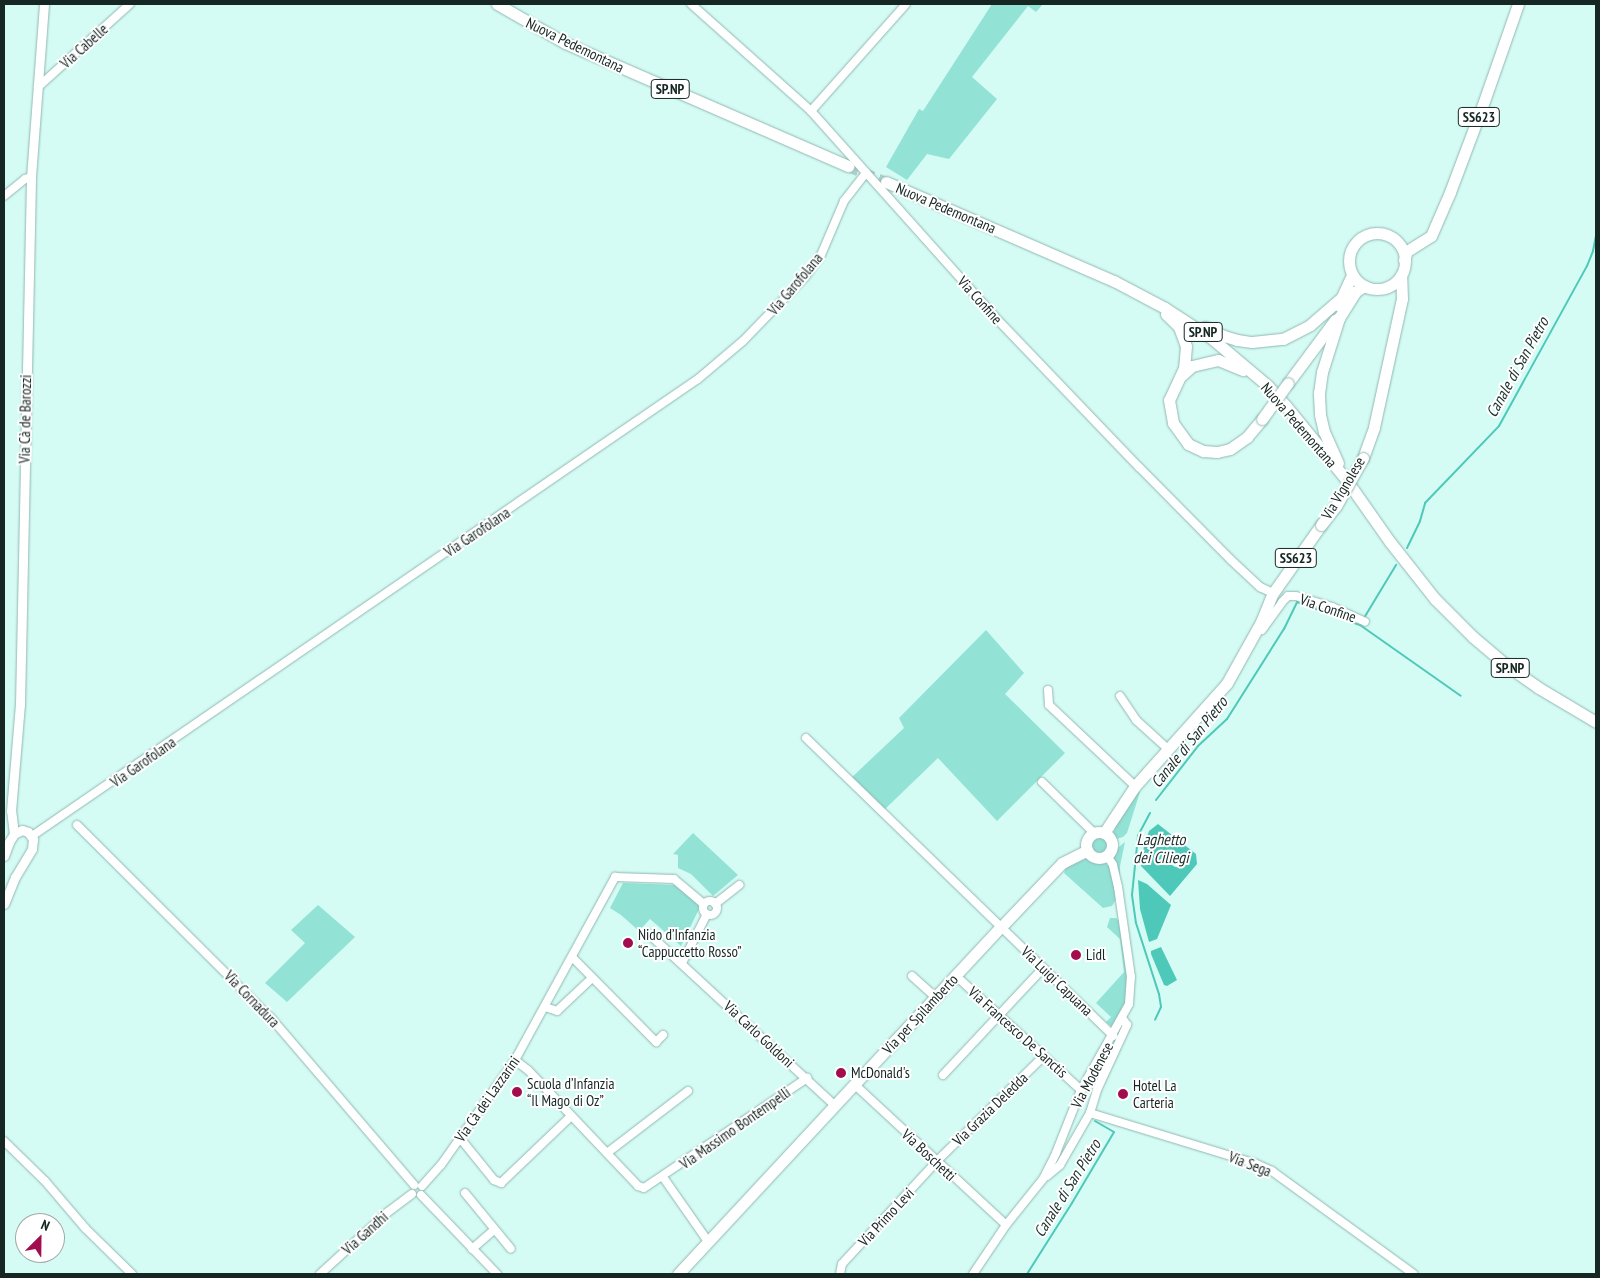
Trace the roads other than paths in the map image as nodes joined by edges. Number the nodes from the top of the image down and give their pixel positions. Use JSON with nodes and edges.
{"nodes":[{"id":1,"x":44,"y":4,"type":"edge"},
{"id":2,"x":130,"y":4,"type":"edge"},
{"id":3,"x":497,"y":4,"type":"edge"},
{"id":4,"x":692,"y":4,"type":"edge"},
{"id":5,"x":906,"y":4,"type":"edge"},
{"id":6,"x":1518,"y":4,"type":"edge"},
{"id":7,"x":38,"y":87,"type":"junction"},
{"id":8,"x":811,"y":111,"type":"junction"},
{"id":9,"x":848,"y":166,"type":"tunnel mouth"},
{"id":10,"x":866,"y":173,"type":"junction"},
{"id":11,"x":30,"y":177,"type":"junction"},
{"id":12,"x":886,"y":182,"type":"tunnel mouth"},
{"id":13,"x":4,"y":196,"type":"edge"},
{"id":14,"x":1434,"y":228,"type":"junction"},
{"id":15,"x":1396,"y":241,"type":"junction"},
{"id":16,"x":1040,"y":248,"type":"junction"},
{"id":17,"x":1404,"y":260,"type":"junction"},
{"id":18,"x":1352,"y":275,"type":"junction"},
{"id":19,"x":1401,"y":275,"type":"junction"},
{"id":20,"x":1364,"y":286,"type":"junction"},
{"id":21,"x":1129,"y":288,"type":"junction"},
{"id":22,"x":1381,"y":289,"type":"junction"},
{"id":23,"x":1344,"y":300,"type":"junction"},
{"id":24,"x":1399,"y":312,"type":"junction"},
{"id":25,"x":1180,"y":377,"type":"junction"},
{"id":26,"x":1268,"y":386,"type":"junction"},
{"id":27,"x":1345,"y":478,"type":"junction"},
{"id":28,"x":1273,"y":593,"type":"junction"},
{"id":29,"x":1363,"y":621,"type":"dead end"},
{"id":30,"x":1236,"y":666,"type":"junction"},
{"id":31,"x":1048,"y":690,"type":"dead end"},
{"id":32,"x":1120,"y":696,"type":"dead end"},
{"id":33,"x":1596,"y":722,"type":"edge"},
{"id":34,"x":806,"y":738,"type":"dead end"},
{"id":35,"x":1168,"y":748,"type":"junction"},
{"id":36,"x":1042,"y":782,"type":"dead end"},
{"id":37,"x":1134,"y":786,"type":"junction"},
{"id":38,"x":77,"y":825,"type":"dead end"},
{"id":39,"x":1099,"y":833,"type":"junction"},
{"id":40,"x":14,"y":834,"type":"junction"},
{"id":41,"x":32,"y":836,"type":"junction"},
{"id":42,"x":1087,"y":850,"type":"junction"},
{"id":43,"x":1107,"y":855,"type":"junction"},
{"id":44,"x":4,"y":856,"type":"edge"},
{"id":45,"x":739,"y":885,"type":"dead end"},
{"id":46,"x":4,"y":904,"type":"edge"},
{"id":47,"x":704,"y":904,"type":"junction"},
{"id":48,"x":715,"y":904,"type":"junction"},
{"id":49,"x":707,"y":914,"type":"junction"},
{"id":50,"x":1001,"y":927,"type":"junction"},
{"id":51,"x":649,"y":934,"type":"dead end"},
{"id":52,"x":572,"y":957,"type":"junction"},
{"id":53,"x":682,"y":963,"type":"junction"},
{"id":54,"x":1043,"y":968,"type":"junction"},
{"id":55,"x":955,"y":975,"type":"junction"},
{"id":56,"x":912,"y":976,"type":"dead end"},
{"id":57,"x":592,"y":978,"type":"junction"},
{"id":58,"x":935,"y":997,"type":"junction"},
{"id":59,"x":545,"y":1007,"type":"junction"},
{"id":60,"x":1000,"y":1015,"type":"junction"},
{"id":61,"x":1123,"y":1019,"type":"junction"},
{"id":62,"x":663,"y":1035,"type":"dead end"},
{"id":63,"x":1113,"y":1036,"type":"junction"},
{"id":64,"x":1044,"y":1056,"type":"junction"},
{"id":65,"x":514,"y":1060,"type":"junction"},
{"id":66,"x":943,"y":1075,"type":"dead end"},
{"id":67,"x":807,"y":1078,"type":"junction"},
{"id":68,"x":854,"y":1084,"type":"junction"},
{"id":69,"x":1081,"y":1090,"type":"junction"},
{"id":70,"x":688,"y":1091,"type":"dead end"},
{"id":71,"x":834,"y":1105,"type":"junction"},
{"id":72,"x":1090,"y":1113,"type":"junction"},
{"id":73,"x":572,"y":1116,"type":"junction"},
{"id":74,"x":460,"y":1138,"type":"junction"},
{"id":75,"x":4,"y":1141,"type":"edge"},
{"id":76,"x":607,"y":1153,"type":"junction"},
{"id":77,"x":936,"y":1162,"type":"junction"},
{"id":78,"x":663,"y":1177,"type":"junction"},
{"id":79,"x":1043,"y":1180,"type":"junction"},
{"id":80,"x":418,"y":1186,"type":"junction"},
{"id":81,"x":465,"y":1193,"type":"dead end"},
{"id":82,"x":412,"y":1194,"type":"junction"},
{"id":83,"x":421,"y":1195,"type":"junction"},
{"id":84,"x":1006,"y":1225,"type":"junction"},
{"id":85,"x":494,"y":1230,"type":"junction"},
{"id":86,"x":709,"y":1242,"type":"junction"},
{"id":87,"x":472,"y":1249,"type":"junction"},
{"id":88,"x":511,"y":1249,"type":"dead end"},
{"id":89,"x":132,"y":1274,"type":"edge"},
{"id":90,"x":322,"y":1274,"type":"edge"},
{"id":91,"x":497,"y":1274,"type":"edge"},
{"id":92,"x":678,"y":1274,"type":"edge"},
{"id":93,"x":840,"y":1274,"type":"edge"},
{"id":94,"x":974,"y":1274,"type":"edge"},
{"id":95,"x":1414,"y":1274,"type":"edge"}],
"edges":[{"from":1,"to":7,"type":"street","name":"Via Cà de Barozzi"},
{"from":2,"to":7,"type":"street","name":"Via Cabelle"},
{"from":3,"to":9,"type":"main road","name":"Nuova Pedemontana","number":"SP.NP"},
{"from":4,"to":8,"type":"street","name":"Via Confine"},
{"from":5,"to":8,"type":"street"},
{"from":6,"to":14,"type":"main road","number":"SS623"},
{"from":7,"to":11,"type":"street","name":"Via Cà de Barozzi"},
{"from":8,"to":10,"type":"street","name":"Via Confine"},
{"from":10,"to":28,"type":"street","name":"Via Confine"},
{"from":10,"to":41,"type":"street","name":"Via Garofolana"},
{"from":11,"to":13,"type":"street"},
{"from":11,"to":40,"type":"street","name":"Via Cà de Barozzi"},
{"from":12,"to":16,"type":"main road","name":"Nuova Pedemontana","number":"SP.NP"},
{"from":14,"to":15,"type":"main road"},
{"from":14,"to":17,"type":"main road","number":"SS623"},
{"from":15,"to":17,"type":"main road"},
{"from":15,"to":18,"type":"main road"},
{"from":16,"to":21,"type":"main road","name":"Nuova Pedemontana","number":"SP.NP"},
{"from":16,"to":25,"type":"main road"},
{"from":17,"to":19,"type":"main road","name":"Via Vignolese","number":"SS623"},
{"from":18,"to":20,"type":"main road"},
{"from":18,"to":23,"type":"main road"},
{"from":19,"to":22,"type":"main road"},
{"from":19,"to":24,"type":"main road","name":"Via Vignolese","number":"SS623"},
{"from":20,"to":22,"type":"main road"},
{"from":20,"to":23,"type":"main road"},
{"from":21,"to":23,"type":"main road"},
{"from":21,"to":26,"type":"main road","name":"Nuova Pedemontana","number":"SP.NP"},
{"from":22,"to":24,"type":"main road"},
{"from":23,"to":25,"type":"main road","bridge":true},
{"from":23,"to":27,"type":"main road"},
{"from":24,"to":28,"type":"main road","name":"Via Vignolese","number":"SS623","bridge":true},
{"from":25,"to":26,"type":"main road"},
{"from":26,"to":27,"type":"main road","name":"Nuova Pedemontana","number":"SP.NP"},
{"from":27,"to":33,"type":"main road","name":"Nuova Pedemontana","number":"SP.NP"},
{"from":28,"to":30,"type":"main road"},
{"from":29,"to":30,"type":"street","name":"Via Confine"},
{"from":30,"to":35,"type":"main road"},
{"from":31,"to":37,"type":"street"},
{"from":32,"to":35,"type":"street"},
{"from":34,"to":50,"type":"street","name":"Via Luigi Capuana"},
{"from":35,"to":37,"type":"main road"},
{"from":36,"to":39,"type":"street"},
{"from":37,"to":39,"type":"main road"},
{"from":38,"to":80,"type":"street","name":"Via Cornadura"},
{"from":39,"to":42,"type":"main road"},
{"from":39,"to":43,"type":"main road"},
{"from":40,"to":41,"type":"street"},
{"from":40,"to":44,"type":"street"},
{"from":41,"to":46,"type":"street"},
{"from":42,"to":43,"type":"main road"},
{"from":42,"to":50,"type":"main road","name":"Via per Spilamberto"},
{"from":43,"to":61,"type":"street","name":"Via Modenese"},
{"from":45,"to":48,"type":"street"},
{"from":47,"to":48,"type":"street"},
{"from":47,"to":49,"type":"street"},
{"from":47,"to":52,"type":"street","name":"Via Cà dei Lazzarini"},
{"from":48,"to":49,"type":"street"},
{"from":49,"to":53,"type":"street"},
{"from":50,"to":54,"type":"street","name":"Via Luigi Capuana"},
{"from":50,"to":55,"type":"main road","name":"Via per Spilamberto"},
{"from":51,"to":53,"type":"street","name":"Via Carlo Goldoni"},
{"from":52,"to":57,"type":"street"},
{"from":52,"to":59,"type":"street","name":"Via Cà dei Lazzarini"},
{"from":53,"to":67,"type":"street","name":"Via Carlo Goldoni"},
{"from":54,"to":60,"type":"street"},
{"from":54,"to":63,"type":"street","name":"Via Luigi Capuana"},
{"from":55,"to":58,"type":"main road","name":"Via per Spilamberto"},
{"from":55,"to":60,"type":"street","name":"Via Francesco De Sanctis"},
{"from":56,"to":58,"type":"street"},
{"from":57,"to":59,"type":"street"},
{"from":57,"to":62,"type":"street"},
{"from":58,"to":68,"type":"main road","name":"Via per Spilamberto"},
{"from":59,"to":65,"type":"street","name":"Via Cà dei Lazzarini"},
{"from":60,"to":64,"type":"street","name":"Via Francesco De Sanctis"},
{"from":60,"to":66,"type":"street"},
{"from":61,"to":63,"type":"street","name":"Via Modenese"},
{"from":61,"to":72,"type":"street"},
{"from":63,"to":69,"type":"street","name":"Via Modenese"},
{"from":64,"to":69,"type":"street","name":"Via Francesco De Sanctis"},
{"from":64,"to":77,"type":"street","name":"Via Grazia Deledda"},
{"from":65,"to":73,"type":"street","name":"Via Massimo Bontempelli"},
{"from":65,"to":74,"type":"street","name":"Via Cà dei Lazzarini"},
{"from":67,"to":71,"type":"street","name":"Via Carlo Goldoni"},
{"from":67,"to":78,"type":"street","name":"Via Massimo Bontempelli"},
{"from":68,"to":71,"type":"main road","name":"Via per Spilamberto"},
{"from":68,"to":77,"type":"street","name":"Via Boschetti"},
{"from":69,"to":79,"type":"street","name":"Via Modenese"},
{"from":70,"to":76,"type":"street"},
{"from":71,"to":86,"type":"main road","name":"Via per Spilamberto"},
{"from":72,"to":79,"type":"street"},
{"from":72,"to":95,"type":"street","name":"Via Sega"},
{"from":73,"to":74,"type":"street"},
{"from":73,"to":76,"type":"street","name":"Via Massimo Bontempelli"},
{"from":74,"to":80,"type":"street","name":"Via Cà dei Lazzarini"},
{"from":75,"to":89,"type":"street"},
{"from":76,"to":78,"type":"street","name":"Via Massimo Bontempelli"},
{"from":77,"to":84,"type":"street","name":"Via Boschetti"},
{"from":77,"to":93,"type":"street","name":"Via Primo Levi"},
{"from":78,"to":86,"type":"street","name":"Via Massimo Bontempelli"},
{"from":79,"to":84,"type":"street","name":"Via Modenese"},
{"from":80,"to":82,"type":"street"},
{"from":80,"to":83,"type":"street"},
{"from":81,"to":85,"type":"street"},
{"from":82,"to":83,"type":"street"},
{"from":82,"to":90,"type":"street","name":"Via Gandhi"},
{"from":83,"to":87,"type":"street"},
{"from":84,"to":94,"type":"street","name":"Via Modenese"},
{"from":85,"to":87,"type":"street"},
{"from":85,"to":88,"type":"street"},
{"from":86,"to":92,"type":"main road","name":"Via per Spilamberto"},
{"from":87,"to":91,"type":"street"}]}
